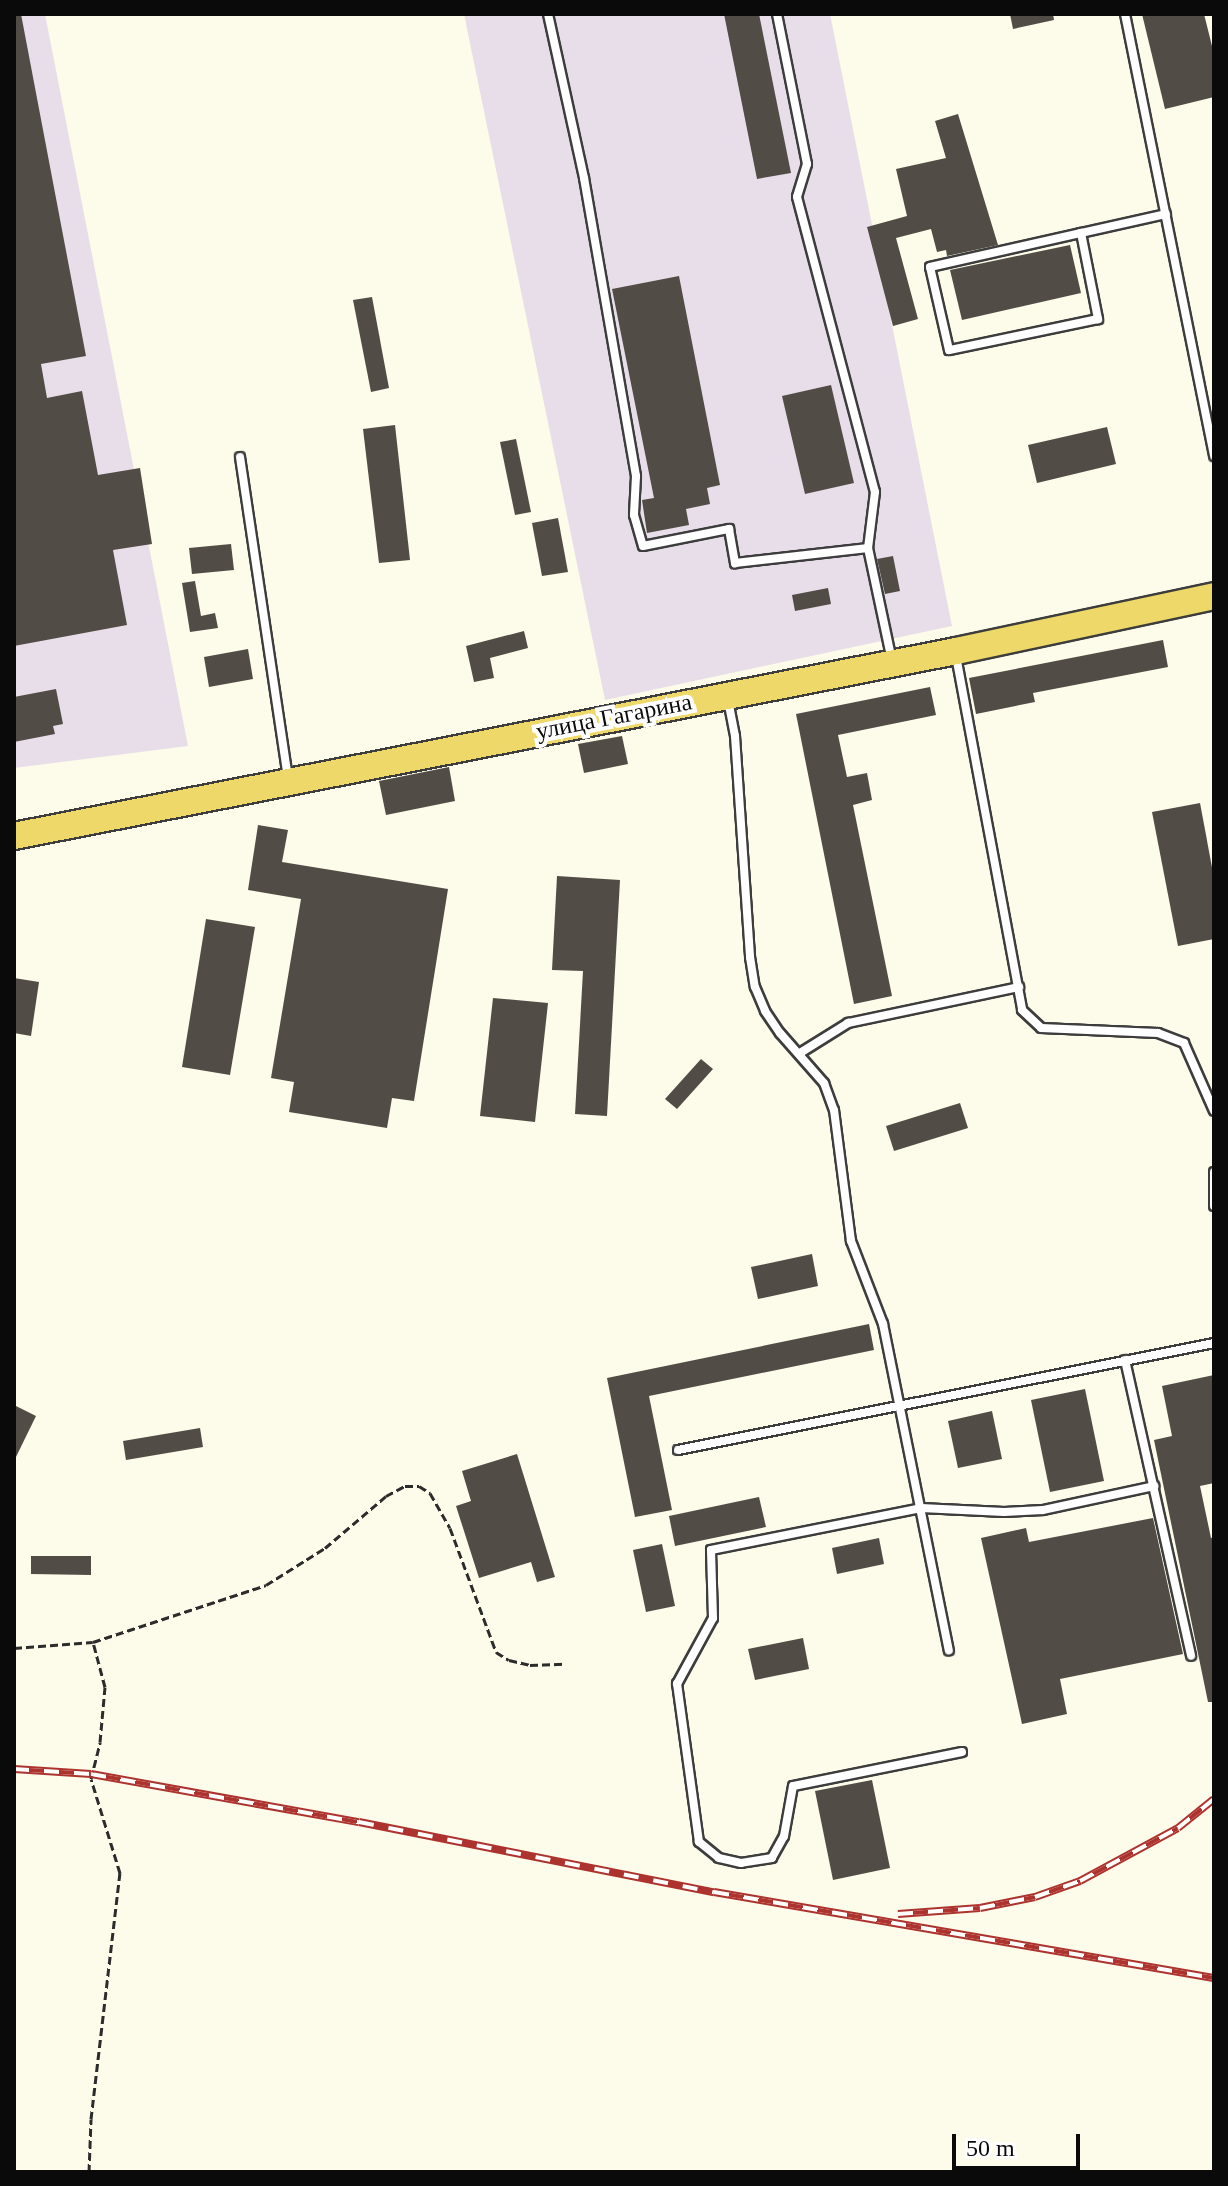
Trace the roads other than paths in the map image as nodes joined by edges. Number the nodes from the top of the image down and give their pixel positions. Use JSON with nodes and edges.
{"nodes":[{"id":1,"x":548,"y":14,"type":"edge"},
{"id":2,"x":777,"y":14,"type":"edge"},
{"id":3,"x":1125,"y":14,"type":"edge"},
{"id":4,"x":1166,"y":214,"type":"junction"},
{"id":5,"x":1081,"y":233,"type":"junction"},
{"id":6,"x":1214,"y":456,"type":"edge"},
{"id":7,"x":240,"y":457,"type":"dead end"},
{"id":8,"x":868,"y":548,"type":"junction"},
{"id":9,"x":1214,"y":596,"type":"edge"},
{"id":10,"x":956,"y":651,"type":"junction"},
{"id":11,"x":892,"y":662,"type":"junction"},
{"id":12,"x":727,"y":695,"type":"junction"},
{"id":13,"x":288,"y":782,"type":"junction"},
{"id":14,"x":14,"y":836,"type":"edge"},
{"id":15,"x":1019,"y":987,"type":"junction"},
{"id":16,"x":800,"y":1053,"type":"junction"},
{"id":17,"x":1214,"y":1111,"type":"edge"},
{"id":18,"x":1214,"y":1172,"type":"edge"},
{"id":19,"x":1214,"y":1206,"type":"edge"},
{"id":20,"x":1214,"y":1343,"type":"edge"},
{"id":21,"x":1125,"y":1360,"type":"junction"},
{"id":22,"x":899,"y":1404,"type":"junction"},
{"id":23,"x":678,"y":1450,"type":"dead end"},
{"id":24,"x":1154,"y":1486,"type":"junction"},
{"id":25,"x":921,"y":1508,"type":"junction"},
{"id":26,"x":949,"y":1650,"type":"dead end"},
{"id":27,"x":1191,"y":1656,"type":"dead end"},
{"id":28,"x":962,"y":1752,"type":"dead end"}],
"edges":[{"from":1,"to":8,"type":"lane"},
{"from":2,"to":8,"type":"lane"},
{"from":3,"to":4,"type":"lane"},
{"from":4,"to":5,"type":"lane"},
{"from":4,"to":6,"type":"lane"},
{"from":5,"to":5,"type":"lane"},
{"from":7,"to":13,"type":"lane"},
{"from":8,"to":11,"type":"lane"},
{"from":9,"to":10,"type":"main road","name":"улица Гагарина"},
{"from":10,"to":11,"type":"main road","name":"улица Гагарина"},
{"from":10,"to":15,"type":"lane"},
{"from":11,"to":12,"type":"main road","name":"улица Гагарина"},
{"from":12,"to":13,"type":"main road","name":"улица Гагарина"},
{"from":12,"to":16,"type":"lane"},
{"from":13,"to":14,"type":"main road","name":"улица Гагарина"},
{"from":15,"to":16,"type":"lane"},
{"from":15,"to":17,"type":"lane"},
{"from":16,"to":22,"type":"lane"},
{"from":18,"to":19,"type":"lane"},
{"from":20,"to":21,"type":"lane"},
{"from":21,"to":22,"type":"lane"},
{"from":21,"to":24,"type":"lane"},
{"from":22,"to":23,"type":"lane"},
{"from":22,"to":25,"type":"lane"},
{"from":24,"to":25,"type":"lane"},
{"from":24,"to":27,"type":"lane"},
{"from":25,"to":26,"type":"lane"},
{"from":25,"to":28,"type":"lane"}]}
